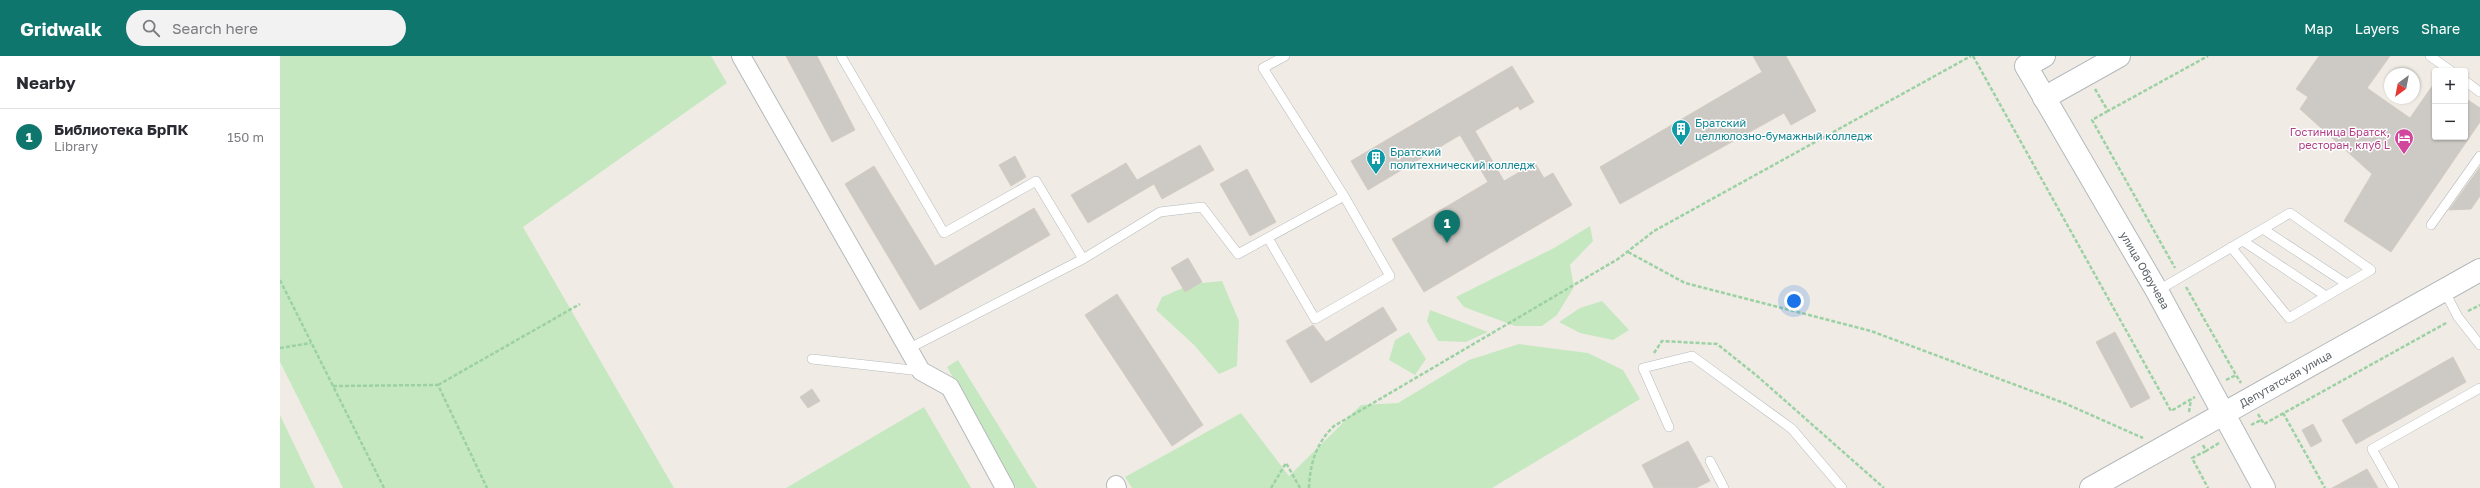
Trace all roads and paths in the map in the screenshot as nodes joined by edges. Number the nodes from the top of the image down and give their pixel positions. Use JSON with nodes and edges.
{"nodes":[{"id":1,"x":741,"y":56,"type":"edge"},
{"id":2,"x":841,"y":56,"type":"edge"},
{"id":3,"x":1285,"y":56,"type":"edge"},
{"id":4,"x":1972,"y":56,"type":"edge"},
{"id":5,"x":2119,"y":56,"type":"edge"},
{"id":6,"x":2208,"y":56,"type":"edge"},
{"id":7,"x":2430,"y":56,"type":"edge"},
{"id":8,"x":2030,"y":59,"type":"edge"},
{"id":9,"x":2447,"y":68,"type":"edge"},
{"id":10,"x":2468,"y":83,"type":"edge"},
{"id":11,"x":2094,"y":86,"type":"dead end"},
{"id":12,"x":2480,"y":92,"type":"edge"},
{"id":13,"x":2044,"y":98,"type":"junction"},
{"id":14,"x":2108,"y":111,"type":"junction"},
{"id":15,"x":2480,"y":156,"type":"edge"},
{"id":16,"x":1344,"y":196,"type":"junction"},
{"id":17,"x":2432,"y":225,"type":"dead end"},
{"id":18,"x":2263,"y":229,"type":"junction"},
{"id":19,"x":1268,"y":238,"type":"junction"},
{"id":20,"x":2242,"y":241,"type":"junction"},
{"id":21,"x":2231,"y":247,"type":"junction"},
{"id":22,"x":1628,"y":252,"type":"junction"},
{"id":23,"x":1082,"y":259,"type":"junction"},
{"id":24,"x":2480,"y":270,"type":"edge"},
{"id":25,"x":2180,"y":277,"type":"junction"},
{"id":26,"x":280,"y":280,"type":"edge"},
{"id":27,"x":2346,"y":284,"type":"junction"},
{"id":28,"x":2444,"y":290,"type":"junction"},
{"id":29,"x":2157,"y":291,"type":"junction"},
{"id":30,"x":2326,"y":296,"type":"junction"},
{"id":31,"x":580,"y":304,"type":"dead end"},
{"id":32,"x":2480,"y":305,"type":"edge"},
{"id":33,"x":2458,"y":316,"type":"junction"},
{"id":34,"x":311,"y":343,"type":"junction"},
{"id":35,"x":2480,"y":345,"type":"edge"},
{"id":36,"x":280,"y":348,"type":"edge"},
{"id":37,"x":908,"y":349,"type":"junction"},
{"id":38,"x":812,"y":359,"type":"dead end"},
{"id":39,"x":921,"y":371,"type":"junction"},
{"id":40,"x":2236,"y":375,"type":"junction"},
{"id":41,"x":438,"y":385,"type":"junction"},
{"id":42,"x":333,"y":386,"type":"junction"},
{"id":43,"x":2480,"y":388,"type":"edge"},
{"id":44,"x":2209,"y":390,"type":"junction"},
{"id":45,"x":2250,"y":399,"type":"junction"},
{"id":46,"x":2283,"y":413,"type":"junction"},
{"id":47,"x":2222,"y":414,"type":"junction"},
{"id":48,"x":1669,"y":426,"type":"dead end"},
{"id":49,"x":2164,"y":448,"type":"junction"},
{"id":50,"x":2206,"y":451,"type":"dead end"},
{"id":51,"x":1710,"y":461,"type":"dead end"},
{"id":52,"x":384,"y":488,"type":"edge"},
{"id":53,"x":487,"y":488,"type":"edge"},
{"id":54,"x":1006,"y":488,"type":"edge"},
{"id":55,"x":1271,"y":488,"type":"edge"},
{"id":56,"x":1300,"y":488,"type":"edge"},
{"id":57,"x":1309,"y":488,"type":"edge"},
{"id":58,"x":1724,"y":488,"type":"edge"},
{"id":59,"x":1842,"y":488,"type":"edge"},
{"id":60,"x":2091,"y":488,"type":"edge"},
{"id":61,"x":2208,"y":488,"type":"edge"},
{"id":62,"x":2264,"y":488,"type":"edge"},
{"id":63,"x":2325,"y":488,"type":"edge"},
{"id":64,"x":2394,"y":488,"type":"edge"}],
"edges":[{"from":1,"to":37,"type":"street"},
{"from":2,"to":23,"type":"lane"},
{"from":3,"to":16,"type":"lane"},
{"from":4,"to":22,"type":"path"},
{"from":4,"to":44,"type":"path"},
{"from":5,"to":13,"type":"main road"},
{"from":6,"to":14,"type":"path"},
{"from":7,"to":9,"type":"lane"},
{"from":8,"to":13,"type":"main road","name":"улица Обручева"},
{"from":10,"to":12,"type":"lane"},
{"from":11,"to":14,"type":"path"},
{"from":13,"to":29,"type":"main road","name":"улица Обручева"},
{"from":14,"to":25,"type":"path"},
{"from":15,"to":17,"type":"lane"},
{"from":16,"to":19,"type":"lane"},
{"from":16,"to":19,"type":"lane"},
{"from":18,"to":20,"type":"lane"},
{"from":18,"to":27,"type":"lane"},
{"from":18,"to":27,"type":"lane"},
{"from":19,"to":23,"type":"lane"},
{"from":20,"to":21,"type":"lane"},
{"from":20,"to":30,"type":"lane"},
{"from":21,"to":25,"type":"lane"},
{"from":21,"to":30,"type":"lane"},
{"from":22,"to":49,"type":"path"},
{"from":22,"to":57,"type":"path"},
{"from":23,"to":37,"type":"lane"},
{"from":24,"to":28,"type":"main road","name":"Депутатская улица"},
{"from":25,"to":29,"type":"lane"},
{"from":25,"to":40,"type":"path"},
{"from":26,"to":34,"type":"path"},
{"from":27,"to":30,"type":"lane"},
{"from":28,"to":33,"type":"lane"},
{"from":28,"to":45,"type":"main road","name":"Депутатская улица"},
{"from":29,"to":44,"type":"main road","name":"улица Обручева"},
{"from":31,"to":41,"type":"path"},
{"from":32,"to":33,"type":"path"},
{"from":33,"to":35,"type":"lane"},
{"from":33,"to":46,"type":"path"},
{"from":34,"to":36,"type":"path"},
{"from":34,"to":42,"type":"path"},
{"from":37,"to":39,"type":"street"},
{"from":38,"to":39,"type":"lane"},
{"from":39,"to":54,"type":"street"},
{"from":40,"to":44,"type":"path"},
{"from":40,"to":45,"type":"path"},
{"from":41,"to":42,"type":"path"},
{"from":41,"to":53,"type":"path"},
{"from":42,"to":52,"type":"path"},
{"from":43,"to":64,"type":"lane"},
{"from":44,"to":47,"type":"main road","name":"улица Обручева"},
{"from":45,"to":46,"type":"path"},
{"from":45,"to":47,"type":"main road","name":"Депутатская улица"},
{"from":46,"to":63,"type":"path"},
{"from":47,"to":49,"type":"main road","name":"Депутатская улица"},
{"from":47,"to":62,"type":"main road","name":"улица Обручева"},
{"from":48,"to":59,"type":"lane"},
{"from":49,"to":60,"type":"main road","name":"Депутатская улица"},
{"from":50,"to":61,"type":"path"},
{"from":51,"to":58,"type":"lane"},
{"from":55,"to":56,"type":"path"}]}
